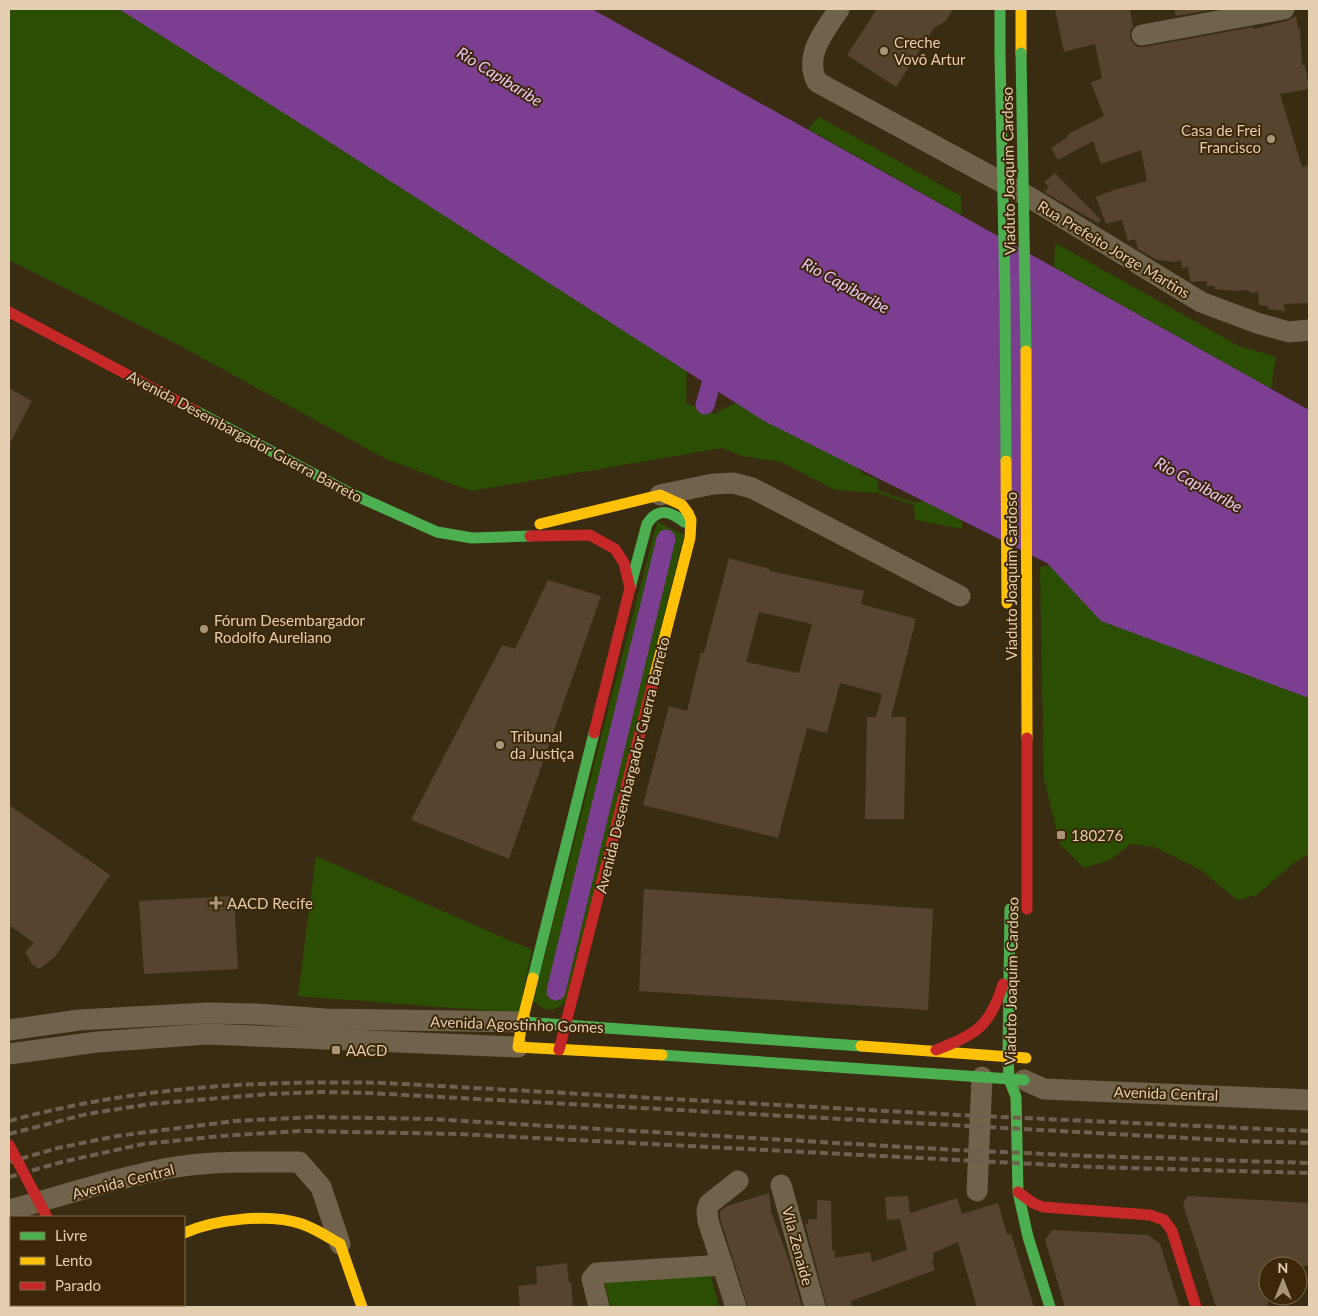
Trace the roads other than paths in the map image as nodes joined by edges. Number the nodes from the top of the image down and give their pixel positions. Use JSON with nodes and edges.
{"nodes":[{"id":1,"x":839,"y":9,"type":"edge"},
{"id":2,"x":1000,"y":9,"type":"edge"},
{"id":3,"x":1021,"y":9,"type":"edge"},
{"id":4,"x":1284,"y":9,"type":"edge"},
{"id":5,"x":1142,"y":35,"type":"dead end"},
{"id":6,"x":9,"y":312,"type":"edge"},
{"id":7,"x":1309,"y":330,"type":"edge"},
{"id":8,"x":660,"y":495,"type":"junction"},
{"id":9,"x":691,"y":534,"type":"junction"},
{"id":10,"x":488,"y":537,"type":"junction"},
{"id":11,"x":630,"y":588,"type":"junction"},
{"id":12,"x":960,"y":596,"type":"dead end"},
{"id":13,"x":1008,"y":611,"type":"dead end"},
{"id":14,"x":1010,"y":904,"type":"dead end"},
{"id":15,"x":1027,"y":914,"type":"dead end"},
{"id":16,"x":1008,"y":946,"type":"junction"},
{"id":17,"x":522,"y":1022,"type":"junction"},
{"id":18,"x":565,"y":1024,"type":"junction"},
{"id":19,"x":9,"y":1030,"type":"edge"},
{"id":20,"x":518,"y":1048,"type":"junction"},
{"id":21,"x":559,"y":1050,"type":"junction"},
{"id":22,"x":935,"y":1051,"type":"junction"},
{"id":23,"x":1026,"y":1053,"type":"joint"},
{"id":24,"x":9,"y":1054,"type":"edge"},
{"id":25,"x":1008,"y":1057,"type":"junction"},
{"id":26,"x":982,"y":1077,"type":"junction"},
{"id":27,"x":1016,"y":1085,"type":"junction"},
{"id":28,"x":1309,"y":1100,"type":"edge"},
{"id":29,"x":9,"y":1145,"type":"edge"},
{"id":30,"x":738,"y":1181,"type":"dead end"},
{"id":31,"x":781,"y":1185,"type":"dead end"},
{"id":32,"x":977,"y":1191,"type":"dead end"},
{"id":33,"x":1018,"y":1192,"type":"junction"},
{"id":34,"x":9,"y":1210,"type":"edge"},
{"id":35,"x":47,"y":1216,"type":"edge"},
{"id":36,"x":185,"y":1233,"type":"edge"},
{"id":37,"x":340,"y":1244,"type":"junction"},
{"id":38,"x":722,"y":1264,"type":"junction"},
{"id":39,"x":362,"y":1307,"type":"edge"},
{"id":40,"x":599,"y":1307,"type":"edge"},
{"id":41,"x":736,"y":1307,"type":"edge"},
{"id":42,"x":815,"y":1307,"type":"edge"},
{"id":43,"x":1050,"y":1307,"type":"edge"},
{"id":44,"x":1196,"y":1307,"type":"edge"}],
"edges":[{"from":1,"to":7,"type":"street","name":"Rua Prefeito Jorge Martins"},
{"from":2,"to":13,"type":"main road","name":"Viaduto Joaquim Cardoso","bridge":true},
{"from":3,"to":15,"type":"main road","name":"Viaduto Joaquim Cardoso","bridge":true},
{"from":4,"to":5,"type":"street"},
{"from":6,"to":10,"type":"main road","name":"Avenida Desembargador Guerra Barreto"},
{"from":8,"to":9,"type":"main road","name":"Avenida Desembargador Guerra Barreto"},
{"from":8,"to":10,"type":"main road","name":"Avenida Desembargador Guerra Barreto"},
{"from":8,"to":12,"type":"street","name":"Avenida Desembargador Guerra Barreto"},
{"from":9,"to":11,"type":"main road"},
{"from":9,"to":18,"type":"main road","name":"Avenida Desembargador Guerra Barreto"},
{"from":10,"to":11,"type":"main road","name":"Avenida Desembargador Guerra Barreto"},
{"from":11,"to":17,"type":"main road","name":"Avenida Desembargador Guerra Barreto"},
{"from":14,"to":16,"type":"main road","name":"Viaduto Joaquim Cardoso"},
{"from":16,"to":22,"type":"main road"},
{"from":16,"to":25,"type":"main road","name":"Viaduto Joaquim Cardoso"},
{"from":17,"to":18,"type":"main road","name":"Avenida Agostinho Gomes"},
{"from":17,"to":19,"type":"street","name":"Avenida Agostinho Gomes"},
{"from":17,"to":20,"type":"main road","name":"Avenida Desembargador Guerra Barreto"},
{"from":18,"to":21,"type":"main road","name":"Avenida Desembargador Guerra Barreto"},
{"from":18,"to":22,"type":"main road","name":"Avenida Agostinho Gomes"},
{"from":20,"to":21,"type":"main road","name":"Avenida Agostinho Gomes"},
{"from":20,"to":24,"type":"street","name":"Avenida Agostinho Gomes"},
{"from":21,"to":26,"type":"main road","name":"Avenida Agostinho Gomes"},
{"from":22,"to":25,"type":"main road","name":"Avenida Agostinho Gomes"},
{"from":23,"to":25,"type":"main road","name":"Avenida Agostinho Gomes"},
{"from":23,"to":27,"type":"main road","name":"Viaduto Joaquim Cardoso"},
{"from":25,"to":27,"type":"main road","name":"Viaduto Joaquim Cardoso"},
{"from":26,"to":27,"type":"main road","name":"Avenida Agostinho Gomes"},
{"from":26,"to":32,"type":"street"},
{"from":27,"to":28,"type":"street","name":"Avenida Central"},
{"from":27,"to":33,"type":"main road","name":"Viaduto Joaquim Cardoso"},
{"from":29,"to":35,"type":"main road","bridge":true},
{"from":30,"to":38,"type":"street"},
{"from":31,"to":42,"type":"street","name":"Vila Zenaide"},
{"from":33,"to":43,"type":"main road","name":"Viaduto Joaquim Cardoso"},
{"from":33,"to":44,"type":"main road"},
{"from":34,"to":37,"type":"street","name":"Avenida Central"},
{"from":36,"to":37,"type":"main road"},
{"from":37,"to":39,"type":"main road"},
{"from":38,"to":40,"type":"street"},
{"from":38,"to":41,"type":"street"}]}
